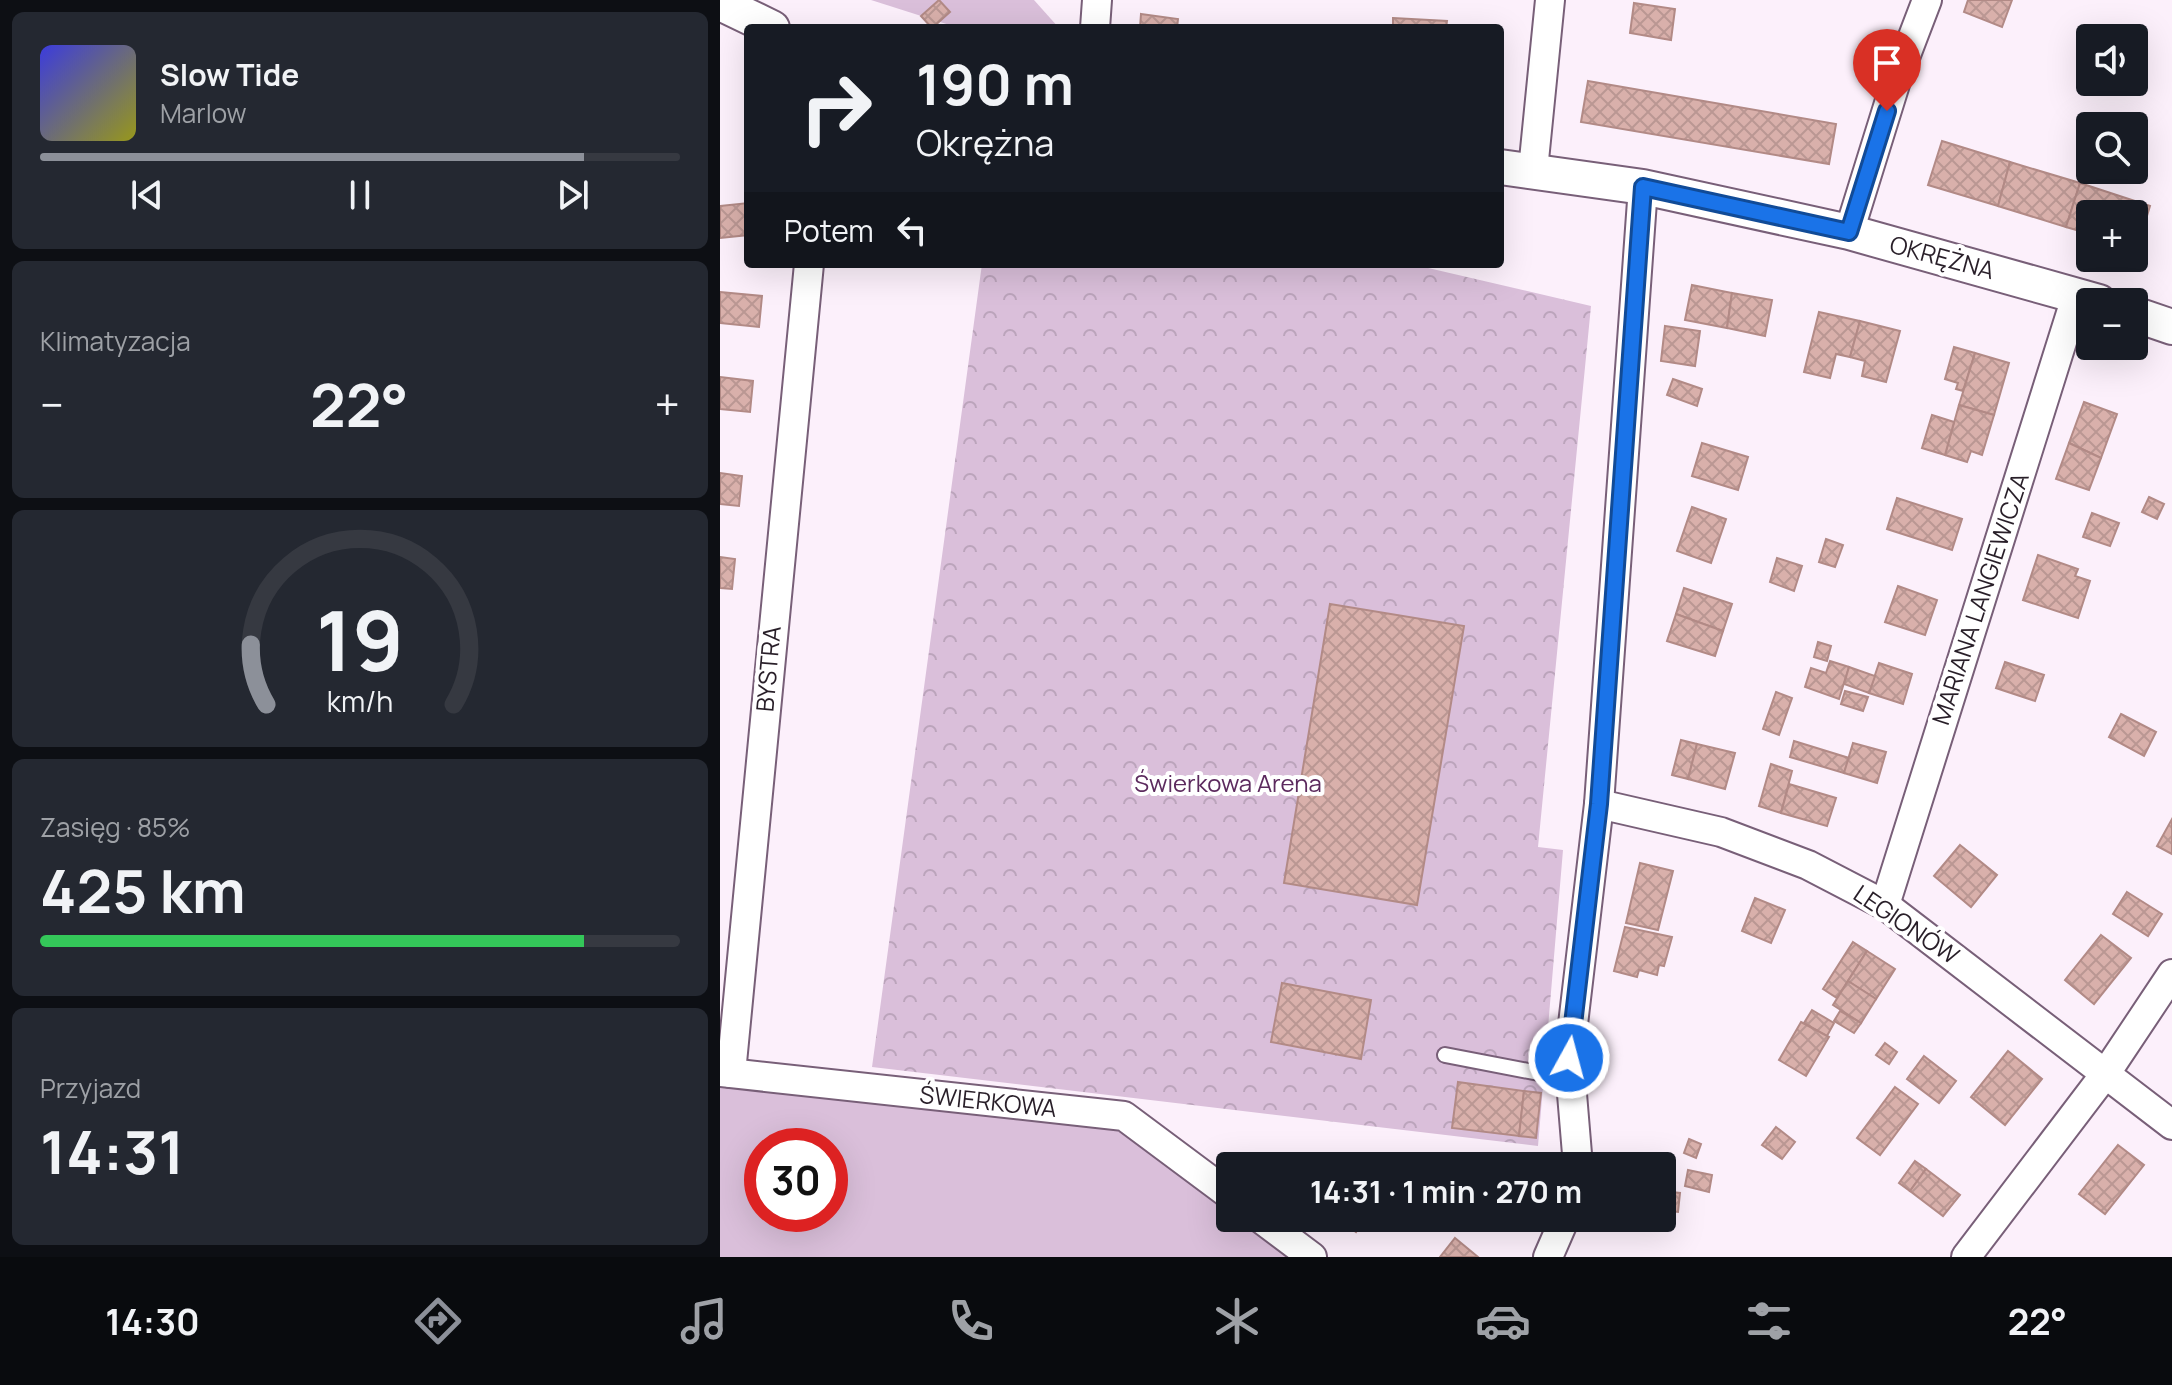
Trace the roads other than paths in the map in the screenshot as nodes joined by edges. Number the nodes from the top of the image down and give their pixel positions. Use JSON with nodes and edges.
{"nodes":[{"id":1,"x":1097,"y":0,"type":"edge"},
{"id":2,"x":1550,"y":0,"type":"edge"},
{"id":3,"x":1927,"y":0,"type":"edge"},
{"id":4,"x":720,"y":3,"type":"edge"},
{"id":5,"x":764,"y":24,"type":"edge"},
{"id":6,"x":1095,"y":24,"type":"edge"},
{"id":7,"x":1516,"y":168,"type":"edge"},
{"id":8,"x":1643,"y":187,"type":"junction"},
{"id":9,"x":1849,"y":232,"type":"junction"},
{"id":10,"x":809,"y":268,"type":"edge"},
{"id":11,"x":2076,"y":295,"type":"edge"},
{"id":12,"x":2148,"y":319,"type":"edge"},
{"id":13,"x":2172,"y":327,"type":"edge"},
{"id":14,"x":2076,"y":334,"type":"edge"},
{"id":15,"x":1599,"y":804,"type":"junction"},
{"id":16,"x":1885,"y":905,"type":"junction"},
{"id":17,"x":2172,"y":974,"type":"edge"},
{"id":18,"x":1445,"y":1055,"type":"dead end"},
{"id":19,"x":725,"y":1072,"type":"edge"},
{"id":20,"x":2106,"y":1073,"type":"junction"},
{"id":21,"x":1571,"y":1075,"type":"junction"},
{"id":22,"x":2172,"y":1125,"type":"edge"},
{"id":23,"x":1577,"y":1152,"type":"edge"},
{"id":24,"x":1216,"y":1185,"type":"edge"},
{"id":25,"x":1279,"y":1232,"type":"edge"},
{"id":26,"x":1559,"y":1232,"type":"edge"},
{"id":27,"x":1312,"y":1257,"type":"edge"},
{"id":28,"x":1548,"y":1257,"type":"edge"},
{"id":29,"x":1966,"y":1257,"type":"edge"}],
"edges":[{"from":1,"to":6,"type":"street"},
{"from":2,"to":7,"type":"street"},
{"from":3,"to":9,"type":"street"},
{"from":4,"to":5,"type":"street"},
{"from":7,"to":8,"type":"street","name":"OKRĘŻNA"},
{"from":8,"to":9,"type":"street","name":"OKRĘŻNA"},
{"from":8,"to":15,"type":"street"},
{"from":9,"to":11,"type":"street","name":"OKRĘŻNA"},
{"from":10,"to":19,"type":"street","name":"BYSTRA"},
{"from":12,"to":13,"type":"street"},
{"from":14,"to":16,"type":"street","name":"MARIANA LANGIEWICZA"},
{"from":15,"to":16,"type":"street","name":"LEGIONÓW"},
{"from":15,"to":21,"type":"street"},
{"from":16,"to":20,"type":"street","name":"LEGIONÓW"},
{"from":17,"to":20,"type":"street"},
{"from":18,"to":21,"type":"lane"},
{"from":19,"to":24,"type":"street","name":"ŚWIERKOWA"},
{"from":20,"to":22,"type":"street","name":"LEGIONÓW"},
{"from":20,"to":29,"type":"street"},
{"from":21,"to":23,"type":"street"},
{"from":25,"to":27,"type":"street"},
{"from":26,"to":28,"type":"street"}]}
